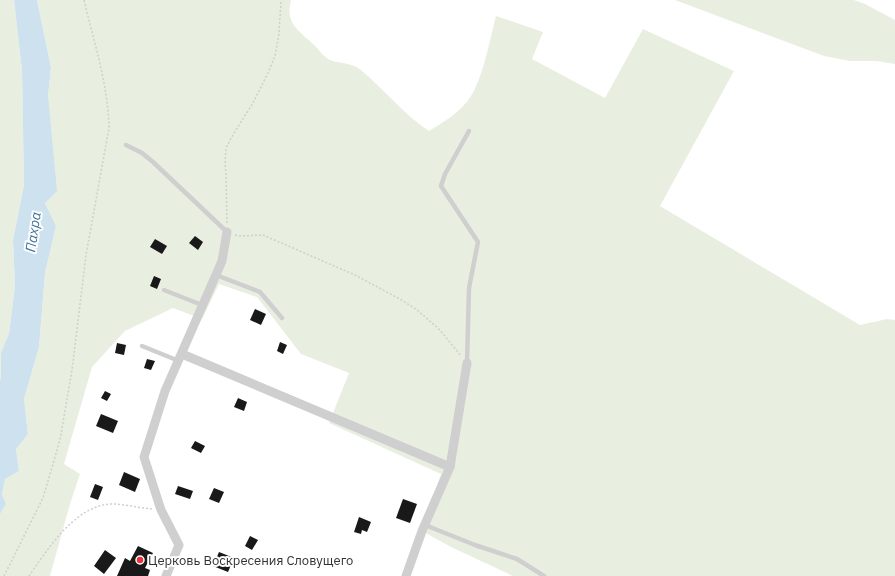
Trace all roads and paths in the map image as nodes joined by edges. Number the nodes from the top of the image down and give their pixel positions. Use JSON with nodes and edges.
{"nodes":[{"id":1,"x":84,"y":0,"type":"edge"},
{"id":2,"x":281,"y":0,"type":"edge"},
{"id":3,"x":469,"y":131,"type":"dead end"},
{"id":4,"x":126,"y":145,"type":"dead end"},
{"id":5,"x":227,"y":232,"type":"junction"},
{"id":6,"x":216,"y":275,"type":"junction"},
{"id":7,"x":164,"y":290,"type":"dead end"},
{"id":8,"x":202,"y":305,"type":"junction"},
{"id":9,"x":282,"y":318,"type":"dead end"},
{"id":10,"x":142,"y":346,"type":"dead end"},
{"id":11,"x":180,"y":358,"type":"junction"},
{"id":12,"x":467,"y":363,"type":"junction"},
{"id":13,"x":450,"y":467,"type":"junction"},
{"id":14,"x":161,"y":510,"type":"junction"},
{"id":15,"x":425,"y":525,"type":"junction"},
{"id":16,"x":4,"y":576,"type":"edge"},
{"id":17,"x":29,"y":576,"type":"edge"},
{"id":18,"x":166,"y":576,"type":"edge"},
{"id":19,"x":406,"y":576,"type":"edge"},
{"id":20,"x":544,"y":576,"type":"edge"}],
"edges":[{"from":1,"to":16,"type":"path"},
{"from":2,"to":5,"type":"path"},
{"from":3,"to":12,"type":"lane"},
{"from":4,"to":5,"type":"lane"},
{"from":5,"to":6,"type":"street"},
{"from":5,"to":12,"type":"path"},
{"from":6,"to":8,"type":"street"},
{"from":6,"to":9,"type":"lane"},
{"from":7,"to":8,"type":"lane"},
{"from":8,"to":11,"type":"street"},
{"from":10,"to":11,"type":"lane"},
{"from":11,"to":13,"type":"street"},
{"from":11,"to":14,"type":"street"},
{"from":12,"to":13,"type":"street"},
{"from":13,"to":15,"type":"street"},
{"from":14,"to":17,"type":"path"},
{"from":14,"to":18,"type":"street"},
{"from":15,"to":19,"type":"street"},
{"from":15,"to":20,"type":"lane"}]}
